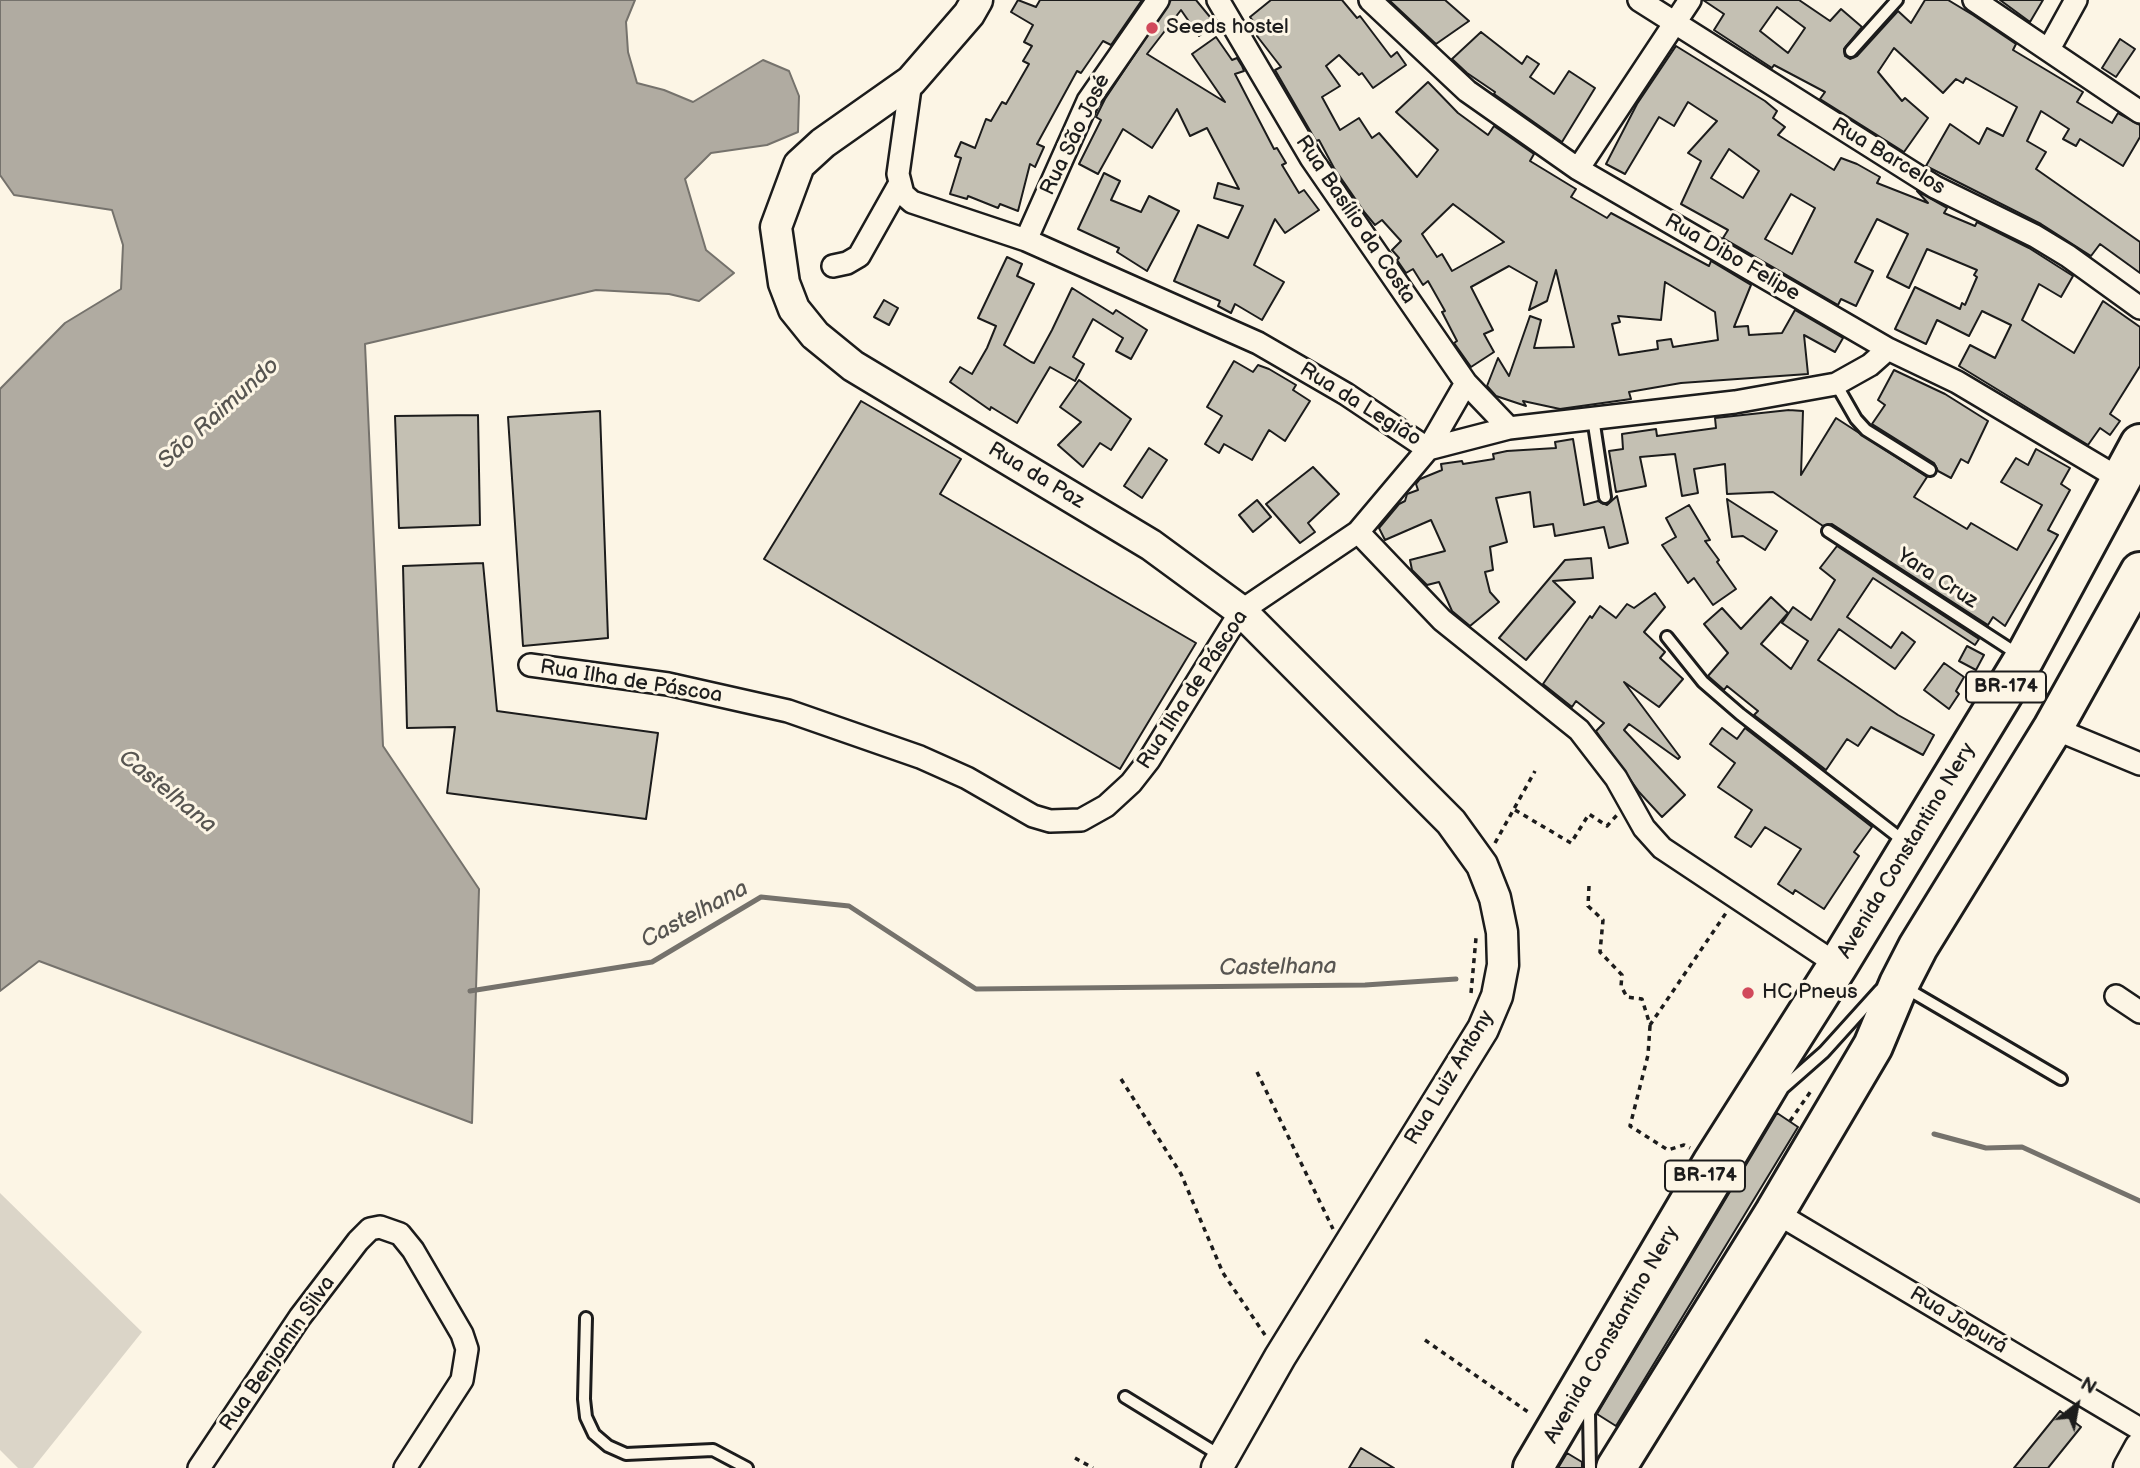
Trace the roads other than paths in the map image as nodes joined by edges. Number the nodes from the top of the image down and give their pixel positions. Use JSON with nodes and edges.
{"nodes":[{"id":1,"x":977,"y":0,"type":"edge"},
{"id":2,"x":1158,"y":0,"type":"edge"},
{"id":3,"x":1218,"y":0,"type":"edge"},
{"id":4,"x":1370,"y":0,"type":"edge"},
{"id":5,"x":1639,"y":0,"type":"edge"},
{"id":6,"x":1690,"y":0,"type":"edge"},
{"id":7,"x":1897,"y":0,"type":"edge"},
{"id":8,"x":1974,"y":0,"type":"edge"},
{"id":9,"x":2076,"y":0,"type":"edge"},
{"id":10,"x":1674,"y":23,"type":"junction"},
{"id":11,"x":2049,"y":49,"type":"junction"},
{"id":12,"x":1850,"y":51,"type":"dead end"},
{"id":13,"x":911,"y":82,"type":"junction"},
{"id":14,"x":2140,"y":113,"type":"edge"},
{"id":15,"x":1577,"y":169,"type":"junction"},
{"id":16,"x":899,"y":184,"type":"junction"},
{"id":17,"x":1026,"y":240,"type":"junction"},
{"id":18,"x":833,"y":266,"type":"dead end"},
{"id":19,"x":2140,"y":308,"type":"edge"},
{"id":20,"x":1888,"y":349,"type":"junction"},
{"id":21,"x":1466,"y":383,"type":"junction"},
{"id":22,"x":1836,"y":384,"type":"junction"},
{"id":23,"x":1593,"y":418,"type":"junction"},
{"id":24,"x":1509,"y":428,"type":"junction"},
{"id":25,"x":2140,"y":444,"type":"edge"},
{"id":26,"x":1429,"y":449,"type":"junction"},
{"id":27,"x":1930,"y":470,"type":"dead end"},
{"id":28,"x":2120,"y":479,"type":"junction"},
{"id":29,"x":1605,"y":497,"type":"dead end"},
{"id":30,"x":1828,"y":531,"type":"dead end"},
{"id":31,"x":1358,"y":532,"type":"junction"},
{"id":32,"x":2140,"y":572,"type":"edge"},
{"id":33,"x":1241,"y":611,"type":"junction"},
{"id":34,"x":1667,"y":637,"type":"dead end"},
{"id":35,"x":2024,"y":659,"type":"junction"},
{"id":36,"x":530,"y":665,"type":"dead end"},
{"id":37,"x":2053,"y":728,"type":"junction"},
{"id":38,"x":2140,"y":764,"type":"edge"},
{"id":39,"x":1909,"y":845,"type":"junction"},
{"id":40,"x":1923,"y":939,"type":"junction"},
{"id":41,"x":1838,"y":965,"type":"junction"},
{"id":42,"x":1899,"y":984,"type":"junction"},
{"id":43,"x":2116,"y":996,"type":"dead end"},
{"id":44,"x":2140,"y":1012,"type":"edge"},
{"id":45,"x":1795,"y":1033,"type":"junction"},
{"id":46,"x":2061,"y":1079,"type":"dead end"},
{"id":47,"x":1783,"y":1088,"type":"junction"},
{"id":48,"x":1775,"y":1212,"type":"junction"},
{"id":49,"x":586,"y":1318,"type":"dead end"},
{"id":50,"x":1125,"y":1397,"type":"dead end"},
{"id":51,"x":2140,"y":1429,"type":"edge"},
{"id":52,"x":2140,"y":1448,"type":"edge"},
{"id":53,"x":1220,"y":1463,"type":"edge"},
{"id":54,"x":199,"y":1468,"type":"edge"},
{"id":55,"x":405,"y":1468,"type":"edge"},
{"id":56,"x":747,"y":1468,"type":"edge"},
{"id":57,"x":1533,"y":1468,"type":"edge"},
{"id":58,"x":1590,"y":1468,"type":"edge"},
{"id":59,"x":1616,"y":1468,"type":"edge"},
{"id":60,"x":2129,"y":1468,"type":"edge"}],
"edges":[{"from":1,"to":13,"type":"street","name":"Rua da Paz"},
{"from":2,"to":17,"type":"street","name":"Rua São José"},
{"from":3,"to":21,"type":"street","name":"Rua Basílio da Costa"},
{"from":4,"to":15,"type":"street","name":"Rua Dibo Felipe"},
{"from":5,"to":10,"type":"street","name":"Rua Barcelos"},
{"from":6,"to":10,"type":"street"},
{"from":7,"to":12,"type":"lane"},
{"from":8,"to":11,"type":"street"},
{"from":9,"to":11,"type":"street"},
{"from":10,"to":15,"type":"street"},
{"from":10,"to":19,"type":"street","name":"Rua Barcelos"},
{"from":11,"to":14,"type":"street"},
{"from":13,"to":16,"type":"street"},
{"from":13,"to":33,"type":"street","name":"Rua da Paz"},
{"from":15,"to":20,"type":"street","name":"Rua Dibo Felipe"},
{"from":16,"to":17,"type":"street","name":"Rua da Legião"},
{"from":16,"to":18,"type":"street"},
{"from":17,"to":26,"type":"street","name":"Rua da Legião"},
{"from":20,"to":22,"type":"street","name":"Rua da Legião"},
{"from":20,"to":28,"type":"street","name":"Rua Dibo Felipe"},
{"from":21,"to":24,"type":"street","name":"Rua Basílio da Costa"},
{"from":21,"to":26,"type":"street","name":"Rua Ilha de Páscoa"},
{"from":22,"to":23,"type":"street","name":"Rua da Legião"},
{"from":22,"to":27,"type":"lane"},
{"from":23,"to":24,"type":"street","name":"Rua da Legião"},
{"from":23,"to":29,"type":"lane"},
{"from":24,"to":26,"type":"street","name":"Rua da Legião"},
{"from":25,"to":28,"type":"highway","name":"Avenida Constantino Nery","number":"BR-174"},
{"from":26,"to":31,"type":"street","name":"Rua Ilha de Páscoa"},
{"from":28,"to":35,"type":"highway","name":"Avenida Constantino Nery","number":"BR-174"},
{"from":30,"to":35,"type":"lane","name":"Yara Cruz"},
{"from":31,"to":33,"type":"street","name":"Rua Ilha de Páscoa"},
{"from":31,"to":41,"type":"street"},
{"from":32,"to":37,"type":"highway","number":"BR-174"},
{"from":33,"to":36,"type":"street","name":"Rua Ilha de Páscoa"},
{"from":33,"to":53,"type":"street","name":"Rua Luiz Antony"},
{"from":34,"to":39,"type":"lane"},
{"from":35,"to":39,"type":"highway","name":"Avenida Constantino Nery","number":"BR-174"},
{"from":37,"to":38,"type":"street"},
{"from":37,"to":40,"type":"highway","number":"BR-174"},
{"from":39,"to":41,"type":"highway","name":"Avenida Constantino Nery","number":"BR-174"},
{"from":40,"to":42,"type":"highway","number":"BR-174"},
{"from":40,"to":47,"type":"lane"},
{"from":41,"to":45,"type":"highway","name":"Avenida Constantino Nery","number":"BR-174"},
{"from":42,"to":46,"type":"lane"},
{"from":42,"to":48,"type":"highway","number":"BR-174"},
{"from":43,"to":44,"type":"street"},
{"from":45,"to":47,"type":"lane"},
{"from":45,"to":57,"type":"highway","name":"Avenida Constantino Nery","number":"BR-174"},
{"from":47,"to":58,"type":"lane"},
{"from":48,"to":51,"type":"street","name":"Rua Japurá"},
{"from":48,"to":59,"type":"highway","number":"BR-174"},
{"from":49,"to":56,"type":"lane"},
{"from":50,"to":53,"type":"lane"},
{"from":52,"to":60,"type":"street"},
{"from":54,"to":55,"type":"street","name":"Rua Benjamin Silva"}]}
